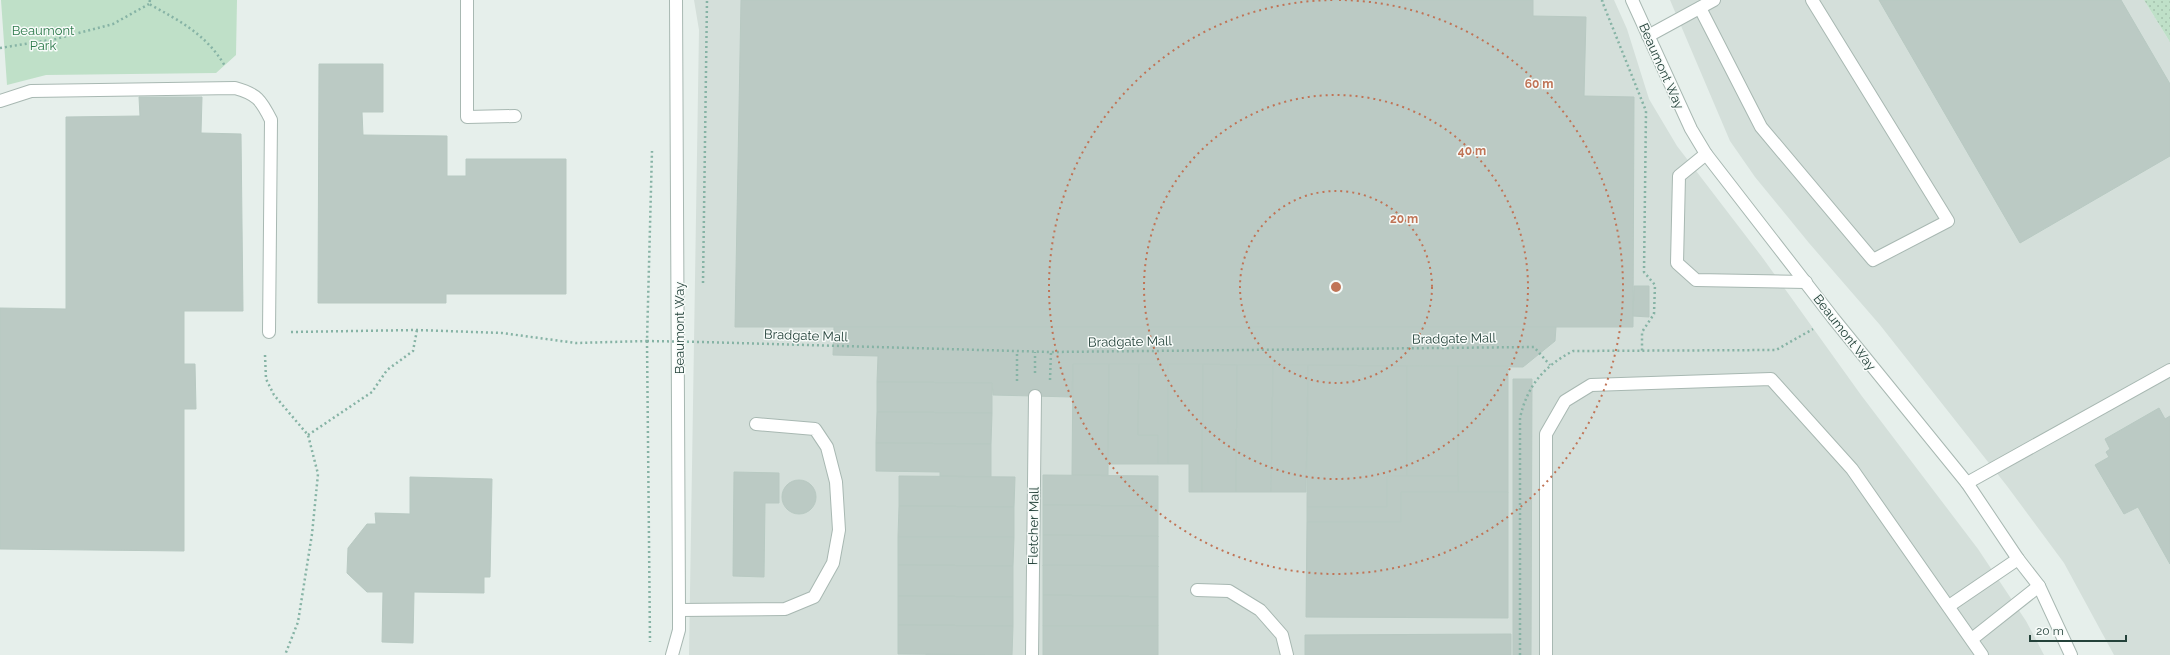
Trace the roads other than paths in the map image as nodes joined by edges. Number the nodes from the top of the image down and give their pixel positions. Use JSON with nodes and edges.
{"nodes":[{"id":1,"x":467,"y":0,"type":"edge"},
{"id":2,"x":676,"y":0,"type":"edge"},
{"id":3,"x":1632,"y":0,"type":"edge"},
{"id":4,"x":1714,"y":0,"type":"edge"},
{"id":5,"x":1812,"y":0,"type":"edge"},
{"id":6,"x":1700,"y":8,"type":"junction"},
{"id":7,"x":1648,"y":36,"type":"junction"},
{"id":8,"x":0,"y":101,"type":"edge"},
{"id":9,"x":515,"y":116,"type":"dead end"},
{"id":10,"x":1706,"y":154,"type":"junction"},
{"id":11,"x":1806,"y":282,"type":"junction"},
{"id":12,"x":269,"y":332,"type":"road end"},
{"id":13,"x":2170,"y":370,"type":"edge"},
{"id":14,"x":1035,"y":396,"type":"dead end"},
{"id":15,"x":756,"y":424,"type":"dead end"},
{"id":16,"x":1967,"y":483,"type":"junction"},
{"id":17,"x":2018,"y":559,"type":"junction"},
{"id":18,"x":2039,"y":586,"type":"junction"},
{"id":19,"x":1198,"y":590,"type":"dead end"},
{"id":20,"x":1949,"y":606,"type":"junction"},
{"id":21,"x":679,"y":610,"type":"junction"},
{"id":22,"x":1972,"y":639,"type":"junction"},
{"id":23,"x":673,"y":652,"type":"edge"},
{"id":24,"x":1032,"y":655,"type":"edge"},
{"id":25,"x":1286,"y":655,"type":"edge"},
{"id":26,"x":1546,"y":655,"type":"edge"},
{"id":27,"x":1982,"y":655,"type":"edge"},
{"id":28,"x":2071,"y":655,"type":"edge"}],
"edges":[{"from":1,"to":9,"type":"street"},
{"from":2,"to":21,"type":"street","name":"Beaumont Way"},
{"from":3,"to":7,"type":"street","name":"Beaumont Way"},
{"from":4,"to":6,"type":"street"},
{"from":5,"to":6,"type":"street"},
{"from":6,"to":7,"type":"street"},
{"from":7,"to":10,"type":"street","name":"Beaumont Way"},
{"from":8,"to":12,"type":"street"},
{"from":10,"to":11,"type":"street","name":"Beaumont Way"},
{"from":10,"to":11,"type":"street"},
{"from":11,"to":16,"type":"street","name":"Beaumont Way"},
{"from":13,"to":16,"type":"street"},
{"from":14,"to":24,"type":"street","name":"Fletcher Mall"},
{"from":15,"to":21,"type":"street"},
{"from":16,"to":17,"type":"street","name":"Beaumont Way"},
{"from":17,"to":18,"type":"street","name":"Beaumont Way"},
{"from":17,"to":20,"type":"street"},
{"from":18,"to":22,"type":"street"},
{"from":18,"to":28,"type":"street","name":"Beaumont Way"},
{"from":19,"to":25,"type":"street"},
{"from":20,"to":22,"type":"street"},
{"from":20,"to":26,"type":"street"},
{"from":21,"to":23,"type":"street","name":"Beaumont Way"},
{"from":22,"to":27,"type":"street"}]}
